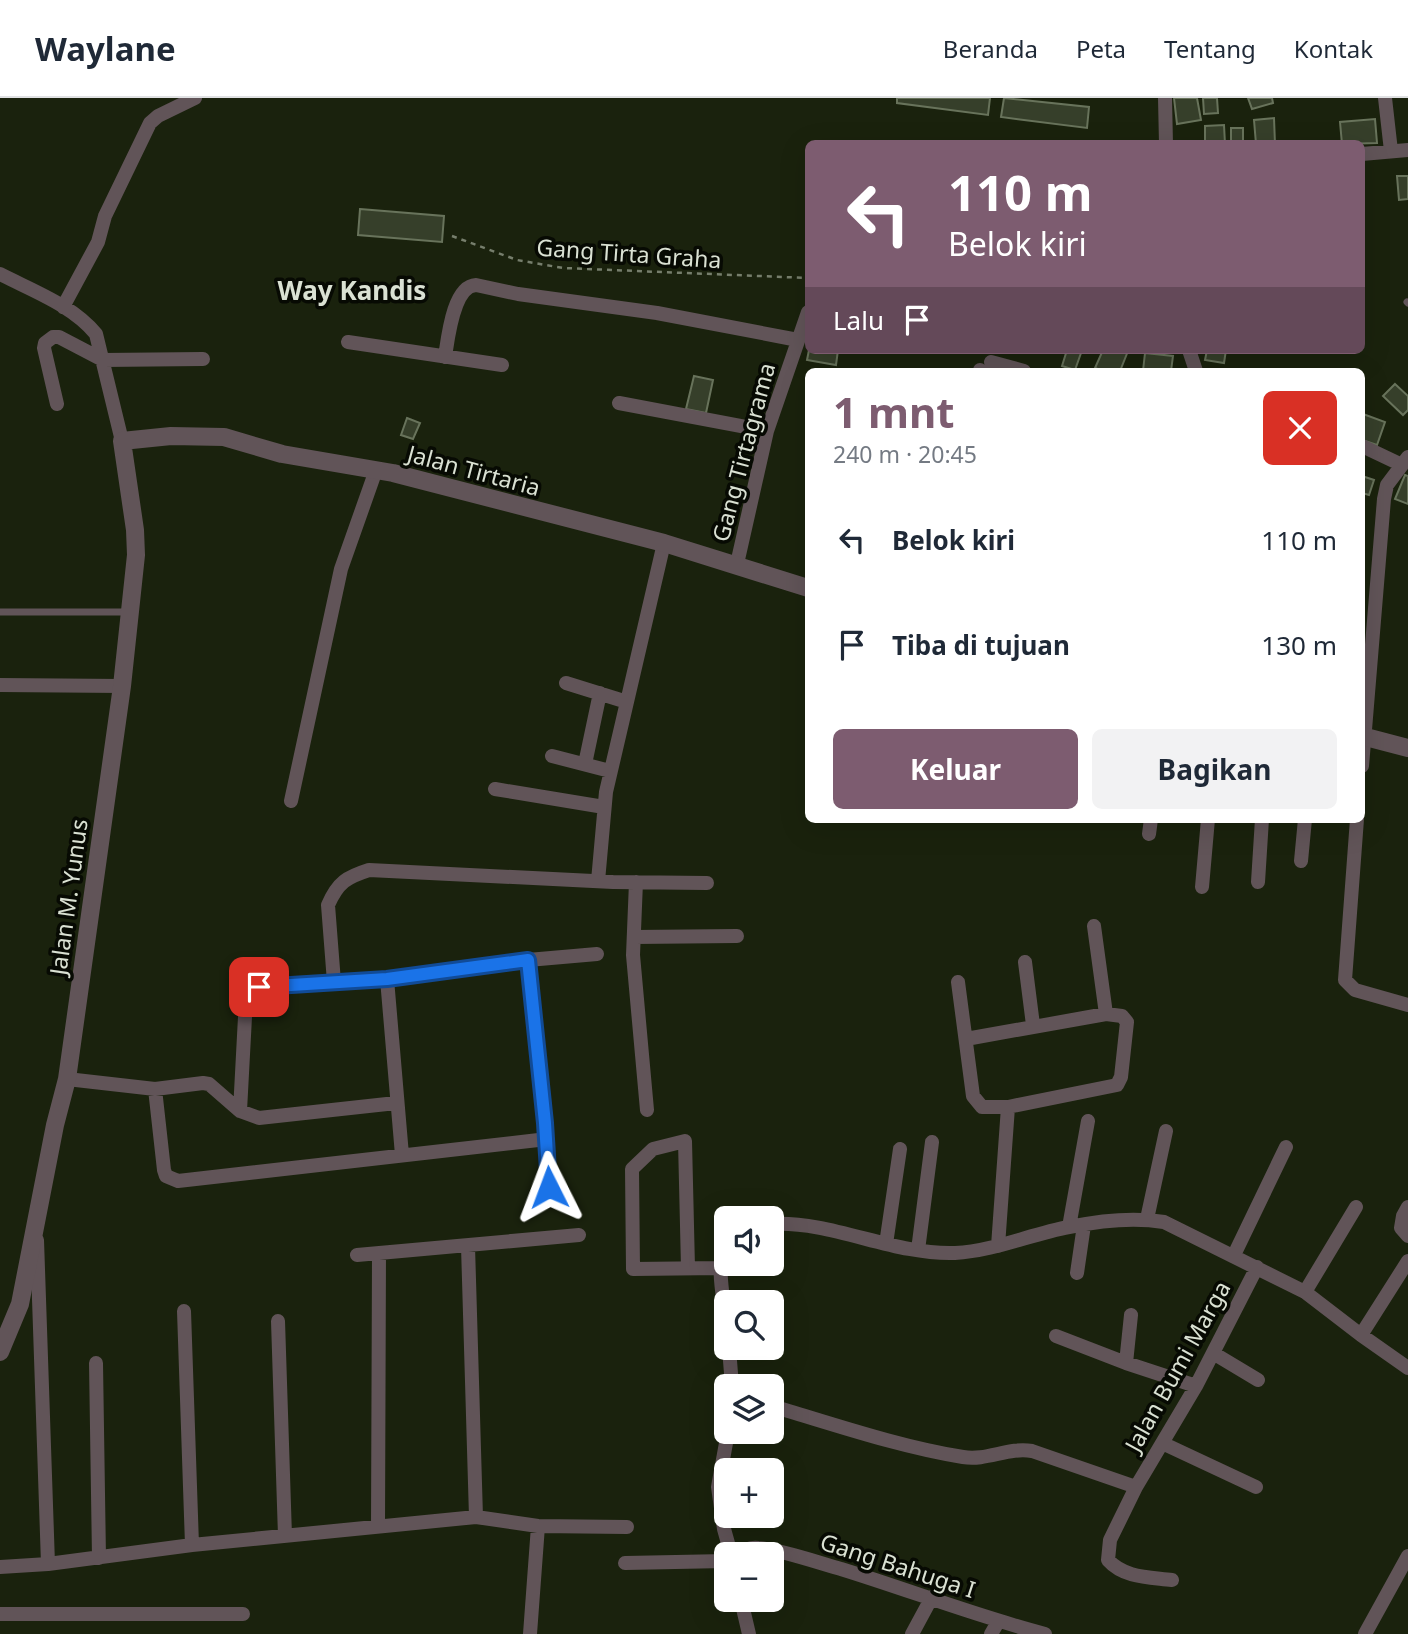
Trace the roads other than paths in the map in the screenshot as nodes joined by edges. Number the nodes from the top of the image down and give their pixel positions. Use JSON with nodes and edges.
{"nodes":[{"id":1,"x":195,"y":98,"type":"edge"},
{"id":2,"x":1165,"y":98,"type":"edge"},
{"id":3,"x":1385,"y":98,"type":"edge"},
{"id":4,"x":1166,"y":140,"type":"edge"},
{"id":5,"x":1408,"y":150,"type":"edge"},
{"id":6,"x":1391,"y":151,"type":"junction"},
{"id":7,"x":1365,"y":155,"type":"edge"},
{"id":8,"x":0,"y":274,"type":"edge"},
{"id":9,"x":63,"y":307,"type":"junction"},
{"id":10,"x":805,"y":320,"type":"edge"},
{"id":11,"x":798,"y":340,"type":"junction"},
{"id":12,"x":348,"y":342,"type":"dead end"},
{"id":13,"x":445,"y":357,"type":"junction"},
{"id":14,"x":203,"y":359,"type":"dead end"},
{"id":15,"x":103,"y":360,"type":"junction"},
{"id":16,"x":502,"y":365,"type":"dead end"},
{"id":17,"x":619,"y":402,"type":"dead end"},
{"id":18,"x":57,"y":404,"type":"dead end"},
{"id":19,"x":767,"y":431,"type":"junction"},
{"id":20,"x":122,"y":441,"type":"junction"},
{"id":21,"x":1365,"y":447,"type":"edge"},
{"id":22,"x":1405,"y":461,"type":"edge"},
{"id":23,"x":376,"y":470,"type":"junction"},
{"id":24,"x":664,"y":543,"type":"junction"},
{"id":25,"x":737,"y":564,"type":"junction"},
{"id":26,"x":805,"y":587,"type":"edge"},
{"id":27,"x":0,"y":612,"type":"edge"},
{"id":28,"x":129,"y":612,"type":"junction"},
{"id":29,"x":566,"y":683,"type":"dead end"},
{"id":30,"x":0,"y":685,"type":"edge"},
{"id":31,"x":122,"y":686,"type":"junction"},
{"id":32,"x":600,"y":693,"type":"junction"},
{"id":33,"x":627,"y":702,"type":"junction"},
{"id":34,"x":1365,"y":713,"type":"edge"},
{"id":35,"x":1365,"y":737,"type":"edge"},
{"id":36,"x":1408,"y":748,"type":"edge"},
{"id":37,"x":552,"y":755,"type":"dead end"},
{"id":38,"x":585,"y":764,"type":"junction"},
{"id":39,"x":610,"y":771,"type":"junction"},
{"id":40,"x":495,"y":789,"type":"dead end"},
{"id":41,"x":291,"y":801,"type":"dead end"},
{"id":42,"x":604,"y":807,"type":"junction"},
{"id":43,"x":1151,"y":823,"type":"edge"},
{"id":44,"x":1208,"y":823,"type":"edge"},
{"id":45,"x":1262,"y":823,"type":"edge"},
{"id":46,"x":1305,"y":823,"type":"edge"},
{"id":47,"x":1357,"y":823,"type":"edge"},
{"id":48,"x":1149,"y":834,"type":"dead end"},
{"id":49,"x":1301,"y":861,"type":"dead end"},
{"id":50,"x":598,"y":881,"type":"junction"},
{"id":51,"x":636,"y":882,"type":"junction"},
{"id":52,"x":1258,"y":882,"type":"dead end"},
{"id":53,"x":708,"y":883,"type":"dead end"},
{"id":54,"x":1202,"y":887,"type":"dead end"},
{"id":55,"x":1094,"y":926,"type":"dead end"},
{"id":56,"x":737,"y":936,"type":"dead end"},
{"id":57,"x":634,"y":937,"type":"junction"},
{"id":58,"x":597,"y":954,"type":"dead end"},
{"id":59,"x":528,"y":960,"type":"junction"},
{"id":60,"x":1025,"y":962,"type":"dead end"},
{"id":61,"x":387,"y":979,"type":"junction"},
{"id":62,"x":334,"y":982,"type":"junction"},
{"id":63,"x":958,"y":982,"type":"dead end"},
{"id":64,"x":1408,"y":1005,"type":"edge"},
{"id":65,"x":1106,"y":1014,"type":"junction"},
{"id":66,"x":1033,"y":1025,"type":"junction"},
{"id":67,"x":966,"y":1039,"type":"junction"},
{"id":68,"x":68,"y":1079,"type":"junction"},
{"id":69,"x":155,"y":1089,"type":"junction"},
{"id":70,"x":396,"y":1103,"type":"junction"},
{"id":71,"x":1007,"y":1107,"type":"junction"},
{"id":72,"x":647,"y":1110,"type":"dead end"},
{"id":73,"x":240,"y":1111,"type":"junction"},
{"id":74,"x":1088,"y":1121,"type":"dead end"},
{"id":75,"x":1166,"y":1131,"type":"dead end"},
{"id":76,"x":547,"y":1139,"type":"junction"},
{"id":77,"x":932,"y":1142,"type":"dead end"},
{"id":78,"x":1286,"y":1147,"type":"dead end"},
{"id":79,"x":900,"y":1149,"type":"dead end"},
{"id":80,"x":402,"y":1155,"type":"junction"},
{"id":81,"x":549,"y":1187,"type":"dead end"},
{"id":82,"x":1356,"y":1207,"type":"dead end"},
{"id":83,"x":1408,"y":1207,"type":"edge"},
{"id":84,"x":1147,"y":1219,"type":"junction"},
{"id":85,"x":37,"y":1223,"type":"junction"},
{"id":86,"x":784,"y":1223,"type":"edge"},
{"id":87,"x":1077,"y":1226,"type":"junction"},
{"id":88,"x":579,"y":1235,"type":"dead end"},
{"id":89,"x":1408,"y":1236,"type":"edge"},
{"id":90,"x":886,"y":1244,"type":"junction"},
{"id":91,"x":998,"y":1245,"type":"junction"},
{"id":92,"x":468,"y":1246,"type":"junction"},
{"id":93,"x":918,"y":1250,"type":"junction"},
{"id":94,"x":379,"y":1253,"type":"junction"},
{"id":95,"x":357,"y":1255,"type":"dead end"},
{"id":96,"x":1234,"y":1255,"type":"junction"},
{"id":97,"x":1408,"y":1261,"type":"edge"},
{"id":98,"x":1257,"y":1267,"type":"junction"},
{"id":99,"x":688,"y":1268,"type":"junction"},
{"id":100,"x":714,"y":1268,"type":"edge"},
{"id":101,"x":1077,"y":1273,"type":"dead end"},
{"id":102,"x":1305,"y":1292,"type":"junction"},
{"id":103,"x":184,"y":1311,"type":"dead end"},
{"id":104,"x":1130,"y":1315,"type":"dead end"},
{"id":105,"x":278,"y":1321,"type":"dead end"},
{"id":106,"x":1361,"y":1335,"type":"junction"},
{"id":107,"x":1056,"y":1336,"type":"dead end"},
{"id":108,"x":0,"y":1352,"type":"edge"},
{"id":109,"x":1213,"y":1353,"type":"junction"},
{"id":110,"x":96,"y":1363,"type":"dead end"},
{"id":111,"x":1126,"y":1363,"type":"junction"},
{"id":112,"x":1408,"y":1368,"type":"edge"},
{"id":113,"x":1258,"y":1380,"type":"dead end"},
{"id":114,"x":1196,"y":1386,"type":"junction"},
{"id":115,"x":784,"y":1410,"type":"edge"},
{"id":116,"x":1162,"y":1443,"type":"junction"},
{"id":117,"x":727,"y":1444,"type":"edge"},
{"id":118,"x":1136,"y":1487,"type":"junction"},
{"id":119,"x":1256,"y":1488,"type":"dead end"},
{"id":120,"x":476,"y":1517,"type":"junction"},
{"id":121,"x":378,"y":1526,"type":"junction"},
{"id":122,"x":538,"y":1526,"type":"junction"},
{"id":123,"x":627,"y":1527,"type":"dead end"},
{"id":124,"x":285,"y":1536,"type":"junction"},
{"id":125,"x":728,"y":1542,"type":"edge"},
{"id":126,"x":192,"y":1545,"type":"junction"},
{"id":127,"x":784,"y":1553,"type":"edge"},
{"id":128,"x":1408,"y":1556,"type":"edge"},
{"id":129,"x":99,"y":1559,"type":"junction"},
{"id":130,"x":714,"y":1562,"type":"edge"},
{"id":131,"x":625,"y":1563,"type":"dead end"},
{"id":132,"x":48,"y":1564,"type":"junction"},
{"id":133,"x":0,"y":1567,"type":"edge"},
{"id":134,"x":1172,"y":1580,"type":"dead end"},
{"id":135,"x":932,"y":1597,"type":"junction"},
{"id":136,"x":744,"y":1612,"type":"edge"},
{"id":137,"x":0,"y":1614,"type":"edge"},
{"id":138,"x":243,"y":1614,"type":"dead end"},
{"id":139,"x":994,"y":1628,"type":"edge"},
{"id":140,"x":530,"y":1634,"type":"edge"},
{"id":141,"x":749,"y":1634,"type":"edge"},
{"id":142,"x":912,"y":1634,"type":"edge"},
{"id":143,"x":1045,"y":1634,"type":"edge"},
{"id":144,"x":1365,"y":1634,"type":"edge"}],
"edges":[{"from":1,"to":9,"type":"street"},
{"from":2,"to":4,"type":"street"},
{"from":3,"to":6,"type":"street"},
{"from":5,"to":6,"type":"street"},
{"from":6,"to":7,"type":"street"},
{"from":8,"to":9,"type":"street"},
{"from":9,"to":15,"type":"street"},
{"from":10,"to":11,"type":"street","name":"Gang Tirtagrama"},
{"from":11,"to":13,"type":"street"},
{"from":11,"to":19,"type":"street","name":"Gang Tirtagrama"},
{"from":12,"to":13,"type":"street"},
{"from":13,"to":16,"type":"street"},
{"from":14,"to":15,"type":"street"},
{"from":15,"to":18,"type":"street"},
{"from":15,"to":20,"type":"street"},
{"from":17,"to":19,"type":"street"},
{"from":19,"to":25,"type":"street","name":"Gang Tirtagrama"},
{"from":20,"to":23,"type":"street","name":"Jalan Tirtaria"},
{"from":20,"to":28,"type":"street","name":"Jalan M. Yunus"},
{"from":21,"to":22,"type":"street"},
{"from":22,"to":34,"type":"street"},
{"from":23,"to":24,"type":"street","name":"Jalan Tirtaria"},
{"from":23,"to":41,"type":"street"},
{"from":24,"to":25,"type":"street","name":"Jalan Tirtaria"},
{"from":24,"to":33,"type":"street"},
{"from":25,"to":26,"type":"street","name":"Jalan Tirtaria"},
{"from":27,"to":28,"type":"lane"},
{"from":28,"to":31,"type":"street","name":"Jalan M. Yunus"},
{"from":29,"to":32,"type":"street"},
{"from":30,"to":31,"type":"street"},
{"from":31,"to":68,"type":"street","name":"Jalan M. Yunus"},
{"from":32,"to":33,"type":"street"},
{"from":32,"to":38,"type":"street"},
{"from":33,"to":39,"type":"street"},
{"from":35,"to":36,"type":"street"},
{"from":37,"to":38,"type":"street"},
{"from":38,"to":39,"type":"street"},
{"from":39,"to":42,"type":"street"},
{"from":40,"to":42,"type":"street"},
{"from":42,"to":50,"type":"street"},
{"from":43,"to":48,"type":"street"},
{"from":44,"to":54,"type":"street"},
{"from":45,"to":52,"type":"street"},
{"from":46,"to":49,"type":"street"},
{"from":47,"to":64,"type":"street"},
{"from":50,"to":51,"type":"street"},
{"from":50,"to":62,"type":"street"},
{"from":51,"to":53,"type":"street"},
{"from":51,"to":57,"type":"street"},
{"from":55,"to":65,"type":"street"},
{"from":56,"to":57,"type":"street"},
{"from":57,"to":72,"type":"street"},
{"from":58,"to":59,"type":"street"},
{"from":59,"to":61,"type":"street"},
{"from":59,"to":76,"type":"street"},
{"from":60,"to":66,"type":"street"},
{"from":61,"to":62,"type":"street"},
{"from":61,"to":70,"type":"street"},
{"from":62,"to":73,"type":"street"},
{"from":63,"to":67,"type":"street"},
{"from":65,"to":66,"type":"street"},
{"from":65,"to":71,"type":"street"},
{"from":66,"to":67,"type":"street"},
{"from":67,"to":71,"type":"street"},
{"from":68,"to":69,"type":"street"},
{"from":68,"to":85,"type":"street","name":"Jalan M. Yunus"},
{"from":69,"to":73,"type":"street"},
{"from":69,"to":80,"type":"street"},
{"from":70,"to":73,"type":"street"},
{"from":70,"to":80,"type":"street"},
{"from":71,"to":91,"type":"street"},
{"from":74,"to":87,"type":"street"},
{"from":75,"to":84,"type":"street"},
{"from":76,"to":80,"type":"street"},
{"from":76,"to":81,"type":"street"},
{"from":77,"to":93,"type":"street"},
{"from":78,"to":96,"type":"street"},
{"from":79,"to":90,"type":"street"},
{"from":82,"to":102,"type":"street"},
{"from":83,"to":89,"type":"street"},
{"from":84,"to":87,"type":"street"},
{"from":84,"to":96,"type":"street"},
{"from":85,"to":108,"type":"street","name":"Jalan M. Yunus"},
{"from":85,"to":132,"type":"street"},
{"from":86,"to":90,"type":"street"},
{"from":87,"to":91,"type":"street"},
{"from":87,"to":101,"type":"street"},
{"from":88,"to":92,"type":"street"},
{"from":90,"to":93,"type":"street"},
{"from":91,"to":93,"type":"street"},
{"from":92,"to":94,"type":"street"},
{"from":92,"to":120,"type":"street"},
{"from":94,"to":95,"type":"street"},
{"from":94,"to":121,"type":"street"},
{"from":96,"to":98,"type":"street"},
{"from":97,"to":106,"type":"street"},
{"from":98,"to":102,"type":"street"},
{"from":98,"to":109,"type":"street","name":"Jalan Bumi Marga"},
{"from":99,"to":99,"type":"street"},
{"from":99,"to":100,"type":"street"},
{"from":102,"to":106,"type":"street"},
{"from":103,"to":126,"type":"street"},
{"from":104,"to":111,"type":"street"},
{"from":105,"to":124,"type":"street"},
{"from":106,"to":112,"type":"street"},
{"from":107,"to":111,"type":"street"},
{"from":109,"to":113,"type":"street"},
{"from":109,"to":114,"type":"street","name":"Jalan Bumi Marga"},
{"from":110,"to":129,"type":"street"},
{"from":111,"to":114,"type":"street"},
{"from":114,"to":116,"type":"street","name":"Jalan Bumi Marga"},
{"from":115,"to":118,"type":"street"},
{"from":116,"to":118,"type":"street","name":"Jalan Bumi Marga"},
{"from":116,"to":119,"type":"street"},
{"from":117,"to":125,"type":"street"},
{"from":118,"to":134,"type":"street","name":"Jalan Bumi Marga"},
{"from":120,"to":121,"type":"street"},
{"from":120,"to":122,"type":"street"},
{"from":121,"to":124,"type":"street"},
{"from":122,"to":123,"type":"street"},
{"from":122,"to":140,"type":"street"},
{"from":124,"to":126,"type":"street"},
{"from":126,"to":129,"type":"street"},
{"from":127,"to":135,"type":"street","name":"Gang Bahuga I"},
{"from":128,"to":144,"type":"street"},
{"from":129,"to":132,"type":"street"},
{"from":130,"to":131,"type":"street"},
{"from":132,"to":133,"type":"street"},
{"from":135,"to":139,"type":"street","name":"Gang Bahuga I"},
{"from":135,"to":142,"type":"street"},
{"from":136,"to":141,"type":"street"},
{"from":137,"to":138,"type":"street"},
{"from":139,"to":143,"type":"street","name":"Gang Bahuga I"}]}
